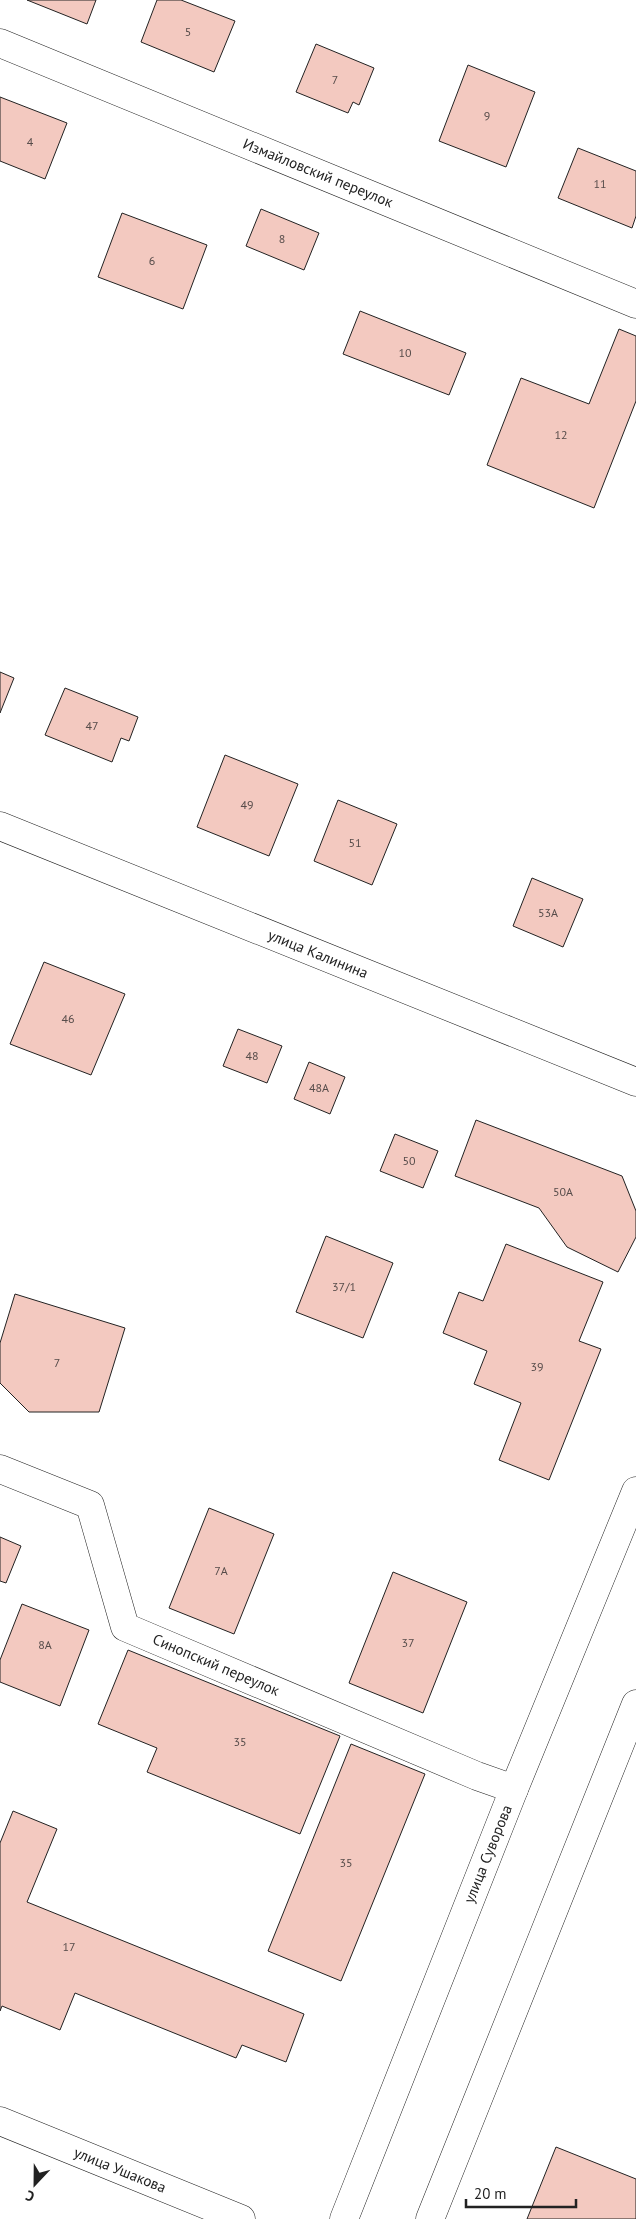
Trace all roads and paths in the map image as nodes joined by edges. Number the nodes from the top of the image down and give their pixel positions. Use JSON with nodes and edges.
{"nodes":[{"id":1,"x":0,"y":43,"type":"edge"},
{"id":2,"x":636,"y":304,"type":"edge"},
{"id":3,"x":0,"y":826,"type":"edge"},
{"id":4,"x":636,"y":1082,"type":"edge"},
{"id":5,"x":0,"y":1469,"type":"edge"},
{"id":6,"x":636,"y":1491,"type":"edge"},
{"id":7,"x":636,"y":1704,"type":"edge"},
{"id":8,"x":514,"y":1789,"type":"junction"},
{"id":9,"x":0,"y":2121,"type":"edge"},
{"id":10,"x":241,"y":2219,"type":"edge"},
{"id":11,"x":344,"y":2219,"type":"edge"},
{"id":12,"x":430,"y":2219,"type":"edge"}],
"edges":[{"from":1,"to":2,"type":"street","name":"Измайловский переулок"},
{"from":3,"to":4,"type":"street","name":"улица Калинина"},
{"from":5,"to":8,"type":"street","name":"Синопский переулок"},
{"from":6,"to":8,"type":"street","name":"улица Суворова"},
{"from":7,"to":12,"type":"street"},
{"from":8,"to":11,"type":"street","name":"улица Суворова"},
{"from":9,"to":10,"type":"street","name":"улица Ушакова"}]}
